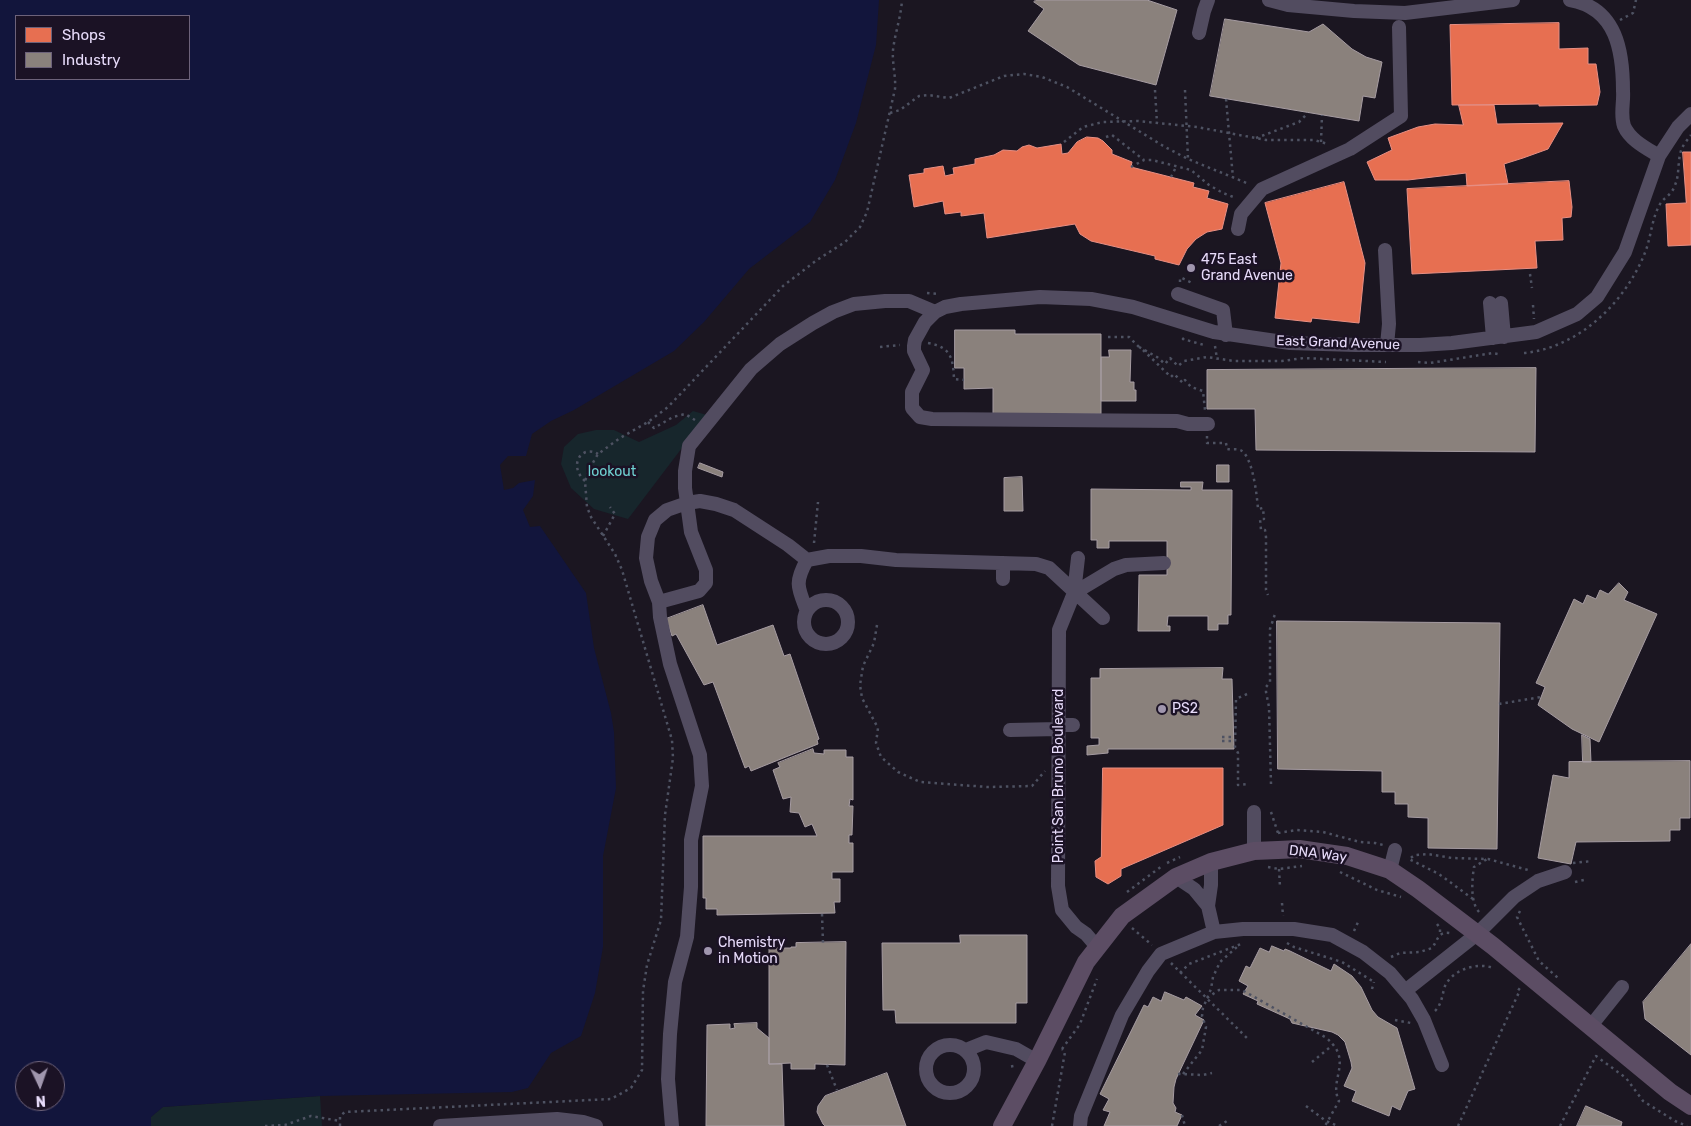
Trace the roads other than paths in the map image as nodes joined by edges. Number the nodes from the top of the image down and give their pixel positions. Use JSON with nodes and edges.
{"nodes":[{"id":1,"x":1208,"y":0,"type":"edge"},
{"id":2,"x":1269,"y":0,"type":"edge"},
{"id":3,"x":1512,"y":0,"type":"edge"},
{"id":4,"x":1570,"y":0,"type":"edge"},
{"id":5,"x":1456,"y":4,"type":"edge"},
{"id":6,"x":1399,"y":27,"type":"dead end"},
{"id":7,"x":1199,"y":32,"type":"dead end"},
{"id":8,"x":1691,"y":114,"type":"edge"},
{"id":9,"x":1659,"y":156,"type":"junction"},
{"id":10,"x":1238,"y":229,"type":"dead end"},
{"id":11,"x":1385,"y":250,"type":"dead end"},
{"id":12,"x":1178,"y":294,"type":"dead end"},
{"id":13,"x":1495,"y":303,"type":"dead end"},
{"id":14,"x":935,"y":312,"type":"junction"},
{"id":15,"x":1220,"y":337,"type":"junction"},
{"id":16,"x":1498,"y":338,"type":"junction"},
{"id":17,"x":1387,"y":345,"type":"junction"},
{"id":18,"x":1208,"y":424,"type":"dead end"},
{"id":19,"x":687,"y":503,"type":"junction"},
{"id":20,"x":1078,"y":558,"type":"dead end"},
{"id":21,"x":807,"y":560,"type":"junction"},
{"id":22,"x":1003,"y":563,"type":"junction"},
{"id":23,"x":1164,"y":563,"type":"dead end"},
{"id":24,"x":1003,"y":578,"type":"dead end"},
{"id":25,"x":1074,"y":593,"type":"junction"},
{"id":26,"x":659,"y":602,"type":"junction"},
{"id":27,"x":807,"y":611,"type":"dead end"},
{"id":28,"x":1103,"y":618,"type":"dead end"},
{"id":29,"x":1063,"y":726,"type":"junction"},
{"id":30,"x":1010,"y":730,"type":"dead end"},
{"id":31,"x":1254,"y":812,"type":"dead end"},
{"id":32,"x":1391,"y":848,"type":"road end"},
{"id":33,"x":1254,"y":851,"type":"junction"},
{"id":34,"x":1211,"y":862,"type":"junction"},
{"id":35,"x":1390,"y":870,"type":"junction"},
{"id":36,"x":1565,"y":872,"type":"dead end"},
{"id":37,"x":1176,"y":877,"type":"junction"},
{"id":38,"x":1208,"y":906,"type":"junction"},
{"id":39,"x":1214,"y":932,"type":"junction"},
{"id":40,"x":1477,"y":934,"type":"junction"},
{"id":41,"x":1098,"y":948,"type":"junction"},
{"id":42,"x":1622,"y":987,"type":"dead end"},
{"id":43,"x":1405,"y":991,"type":"junction"},
{"id":44,"x":1590,"y":1027,"type":"junction"},
{"id":45,"x":966,"y":1050,"type":"dead end"},
{"id":46,"x":1037,"y":1061,"type":"junction"},
{"id":47,"x":1442,"y":1065,"type":"dead end"},
{"id":48,"x":1691,"y":1106,"type":"edge"},
{"id":49,"x":440,"y":1126,"type":"edge"},
{"id":50,"x":456,"y":1126,"type":"edge"},
{"id":51,"x":596,"y":1126,"type":"edge"},
{"id":52,"x":672,"y":1126,"type":"edge"},
{"id":53,"x":1002,"y":1126,"type":"edge"},
{"id":54,"x":1080,"y":1126,"type":"edge"}],
"edges":[{"from":1,"to":7,"type":"street"},
{"from":2,"to":5,"type":"street"},
{"from":3,"to":5,"type":"street"},
{"from":4,"to":9,"type":"street"},
{"from":6,"to":10,"type":"street"},
{"from":8,"to":9,"type":"street","name":"East Grand Avenue"},
{"from":9,"to":16,"type":"street","name":"East Grand Avenue"},
{"from":11,"to":17,"type":"street"},
{"from":12,"to":15,"type":"street"},
{"from":13,"to":16,"type":"street"},
{"from":14,"to":15,"type":"street","name":"East Grand Avenue"},
{"from":14,"to":18,"type":"street"},
{"from":14,"to":19,"type":"street"},
{"from":15,"to":17,"type":"street","name":"East Grand Avenue"},
{"from":16,"to":17,"type":"street","name":"East Grand Avenue"},
{"from":19,"to":21,"type":"street"},
{"from":19,"to":26,"type":"street"},
{"from":19,"to":26,"type":"street"},
{"from":20,"to":25,"type":"street","name":"Point San Bruno Boulevard"},
{"from":21,"to":22,"type":"street"},
{"from":21,"to":27,"type":"street"},
{"from":22,"to":24,"type":"street"},
{"from":22,"to":25,"type":"street"},
{"from":23,"to":25,"type":"street"},
{"from":25,"to":28,"type":"street"},
{"from":25,"to":29,"type":"street","name":"Point San Bruno Boulevard"},
{"from":26,"to":52,"type":"street"},
{"from":29,"to":30,"type":"street"},
{"from":29,"to":41,"type":"street","name":"Point San Bruno Boulevard"},
{"from":31,"to":33,"type":"street"},
{"from":32,"to":35,"type":"street"},
{"from":33,"to":34,"type":"main road","name":"DNA Way"},
{"from":33,"to":35,"type":"main road","name":"DNA Way"},
{"from":34,"to":37,"type":"main road","name":"DNA Way"},
{"from":34,"to":38,"type":"street"},
{"from":35,"to":40,"type":"main road","name":"DNA Way"},
{"from":36,"to":40,"type":"street"},
{"from":37,"to":38,"type":"street"},
{"from":37,"to":41,"type":"main road","name":"DNA Way"},
{"from":38,"to":39,"type":"street"},
{"from":39,"to":43,"type":"street"},
{"from":39,"to":54,"type":"street"},
{"from":40,"to":43,"type":"street"},
{"from":40,"to":44,"type":"main road","name":"DNA Way"},
{"from":41,"to":46,"type":"main road","name":"DNA Way"},
{"from":42,"to":44,"type":"street"},
{"from":43,"to":47,"type":"street"},
{"from":44,"to":48,"type":"main road","name":"DNA Way"},
{"from":45,"to":46,"type":"street"},
{"from":46,"to":53,"type":"main road","name":"DNA Way"},
{"from":49,"to":50,"type":"street"},
{"from":50,"to":51,"type":"street"}]}
